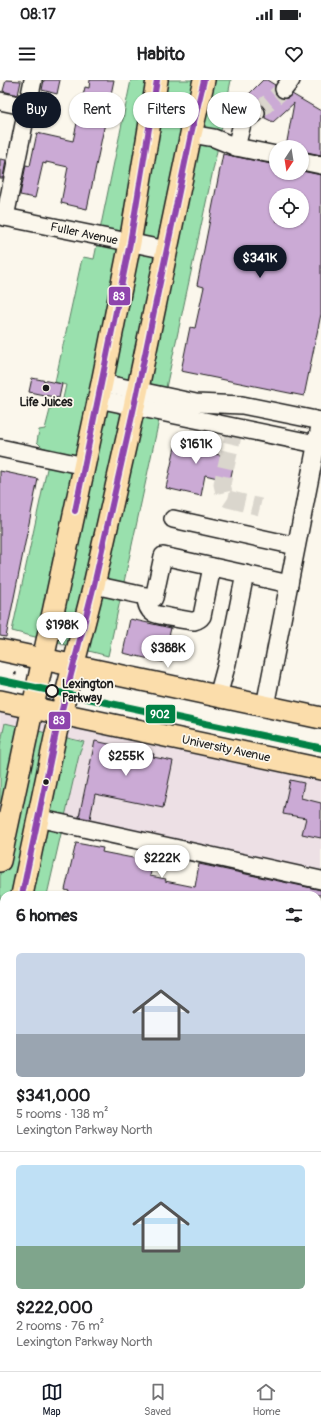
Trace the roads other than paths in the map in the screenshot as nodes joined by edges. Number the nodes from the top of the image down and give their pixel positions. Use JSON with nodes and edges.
{"nodes":[{"id":1,"x":33,"y":80,"type":"edge"},
{"id":2,"x":157,"y":80,"type":"edge"},
{"id":3,"x":204,"y":80,"type":"edge"},
{"id":4,"x":31,"y":92,"type":"edge"},
{"id":5,"x":0,"y":101,"type":"edge"},
{"id":6,"x":12,"y":103,"type":"edge"},
{"id":7,"x":23,"y":128,"type":"edge"},
{"id":8,"x":241,"y":128,"type":"edge"},
{"id":9,"x":192,"y":134,"type":"junction"},
{"id":10,"x":236,"y":147,"type":"junction"},
{"id":11,"x":269,"y":154,"type":"edge"},
{"id":12,"x":309,"y":162,"type":"edge"},
{"id":13,"x":321,"y":165,"type":"edge"},
{"id":14,"x":2,"y":217,"type":"edge"},
{"id":15,"x":130,"y":243,"type":"junction"},
{"id":16,"x":167,"y":250,"type":"junction"},
{"id":17,"x":100,"y":391,"type":"junction"},
{"id":18,"x":136,"y":399,"type":"junction"},
{"id":19,"x":321,"y":421,"type":"edge"},
{"id":20,"x":318,"y":445,"type":"edge"},
{"id":21,"x":0,"y":448,"type":"edge"},
{"id":22,"x":85,"y":466,"type":"junction"},
{"id":23,"x":173,"y":519,"type":"dead end"},
{"id":24,"x":296,"y":546,"type":"junction"},
{"id":25,"x":212,"y":567,"type":"junction"},
{"id":26,"x":245,"y":574,"type":"junction"},
{"id":27,"x":289,"y":584,"type":"junction"},
{"id":28,"x":94,"y":585,"type":"junction"},
{"id":29,"x":146,"y":596,"type":"junction"},
{"id":30,"x":9,"y":651,"type":"edge"},
{"id":31,"x":43,"y":659,"type":"junction"},
{"id":32,"x":73,"y":666,"type":"junction"},
{"id":33,"x":218,"y":696,"type":"junction"},
{"id":34,"x":4,"y":702,"type":"edge"},
{"id":35,"x":265,"y":706,"type":"junction"},
{"id":36,"x":32,"y":708,"type":"junction"},
{"id":37,"x":60,"y":715,"type":"junction"},
{"id":38,"x":321,"y":718,"type":"edge"},
{"id":39,"x":321,"y":769,"type":"edge"},
{"id":40,"x":5,"y":812,"type":"edge"},
{"id":41,"x":37,"y":818,"type":"junction"},
{"id":42,"x":0,"y":861,"type":"edge"},
{"id":43,"x":321,"y":880,"type":"edge"},
{"id":44,"x":23,"y":891,"type":"edge"}],
"edges":[{"from":1,"to":4,"type":"street"},
{"from":2,"to":15,"type":"main road"},
{"from":3,"to":9,"type":"main road"},
{"from":5,"to":6,"type":"street"},
{"from":7,"to":14,"type":"street"},
{"from":8,"to":10,"type":"street"},
{"from":9,"to":10,"type":"street"},
{"from":9,"to":16,"type":"main road"},
{"from":10,"to":11,"type":"street"},
{"from":12,"to":13,"type":"street"},
{"from":14,"to":15,"type":"street","name":"Fuller Avenue"},
{"from":15,"to":16,"type":"street","name":"Fuller Avenue"},
{"from":15,"to":17,"type":"main road"},
{"from":16,"to":18,"type":"main road"},
{"from":17,"to":18,"type":"street"},
{"from":17,"to":22,"type":"main road"},
{"from":18,"to":19,"type":"street"},
{"from":18,"to":20,"type":"street"},
{"from":18,"to":28,"type":"main road"},
{"from":19,"to":20,"type":"street"},
{"from":20,"to":24,"type":"street"},
{"from":21,"to":22,"type":"street"},
{"from":22,"to":31,"type":"main road"},
{"from":23,"to":24,"type":"street"},
{"from":24,"to":27,"type":"street"},
{"from":25,"to":26,"type":"street"},
{"from":25,"to":29,"type":"street"},
{"from":25,"to":29,"type":"street"},
{"from":26,"to":27,"type":"street"},
{"from":26,"to":33,"type":"street"},
{"from":27,"to":35,"type":"street"},
{"from":28,"to":29,"type":"street"},
{"from":28,"to":32,"type":"main road"},
{"from":30,"to":31,"type":"main road"},
{"from":31,"to":32,"type":"main road"},
{"from":31,"to":36,"type":"main road"},
{"from":32,"to":33,"type":"main road"},
{"from":32,"to":37,"type":"main road"},
{"from":33,"to":35,"type":"main road"},
{"from":34,"to":36,"type":"main road","name":"University Avenue"},
{"from":35,"to":38,"type":"main road"},
{"from":36,"to":37,"type":"main road","name":"University Avenue"},
{"from":36,"to":40,"type":"main road"},
{"from":37,"to":39,"type":"main road","name":"University Avenue"},
{"from":37,"to":41,"type":"main road"},
{"from":40,"to":42,"type":"main road"},
{"from":41,"to":43,"type":"street"},
{"from":41,"to":44,"type":"main road"}]}
